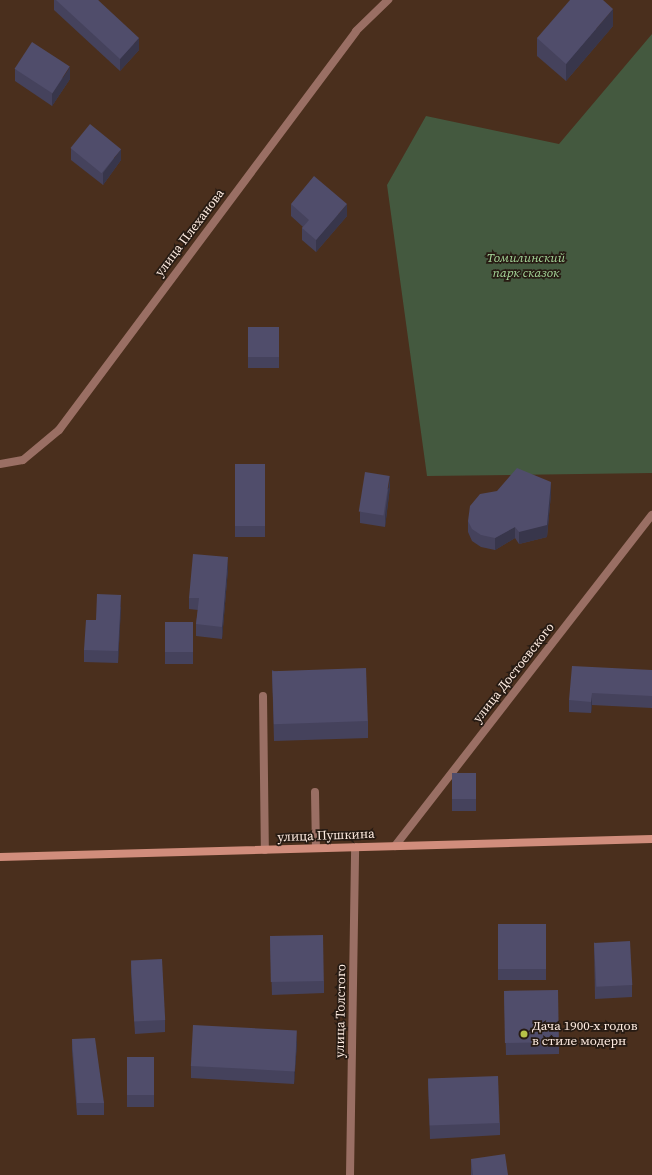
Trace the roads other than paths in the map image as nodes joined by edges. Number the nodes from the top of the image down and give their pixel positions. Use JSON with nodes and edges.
{"nodes":[{"id":1,"x":388,"y":0,"type":"edge"},
{"id":2,"x":0,"y":464,"type":"edge"},
{"id":3,"x":652,"y":516,"type":"edge"},
{"id":4,"x":263,"y":696,"type":"dead end"},
{"id":5,"x":315,"y":792,"type":"dead end"},
{"id":6,"x":652,"y":838,"type":"edge"},
{"id":7,"x":395,"y":846,"type":"junction"},
{"id":8,"x":355,"y":847,"type":"junction"},
{"id":9,"x":316,"y":848,"type":"junction"},
{"id":10,"x":265,"y":850,"type":"junction"},
{"id":11,"x":0,"y":857,"type":"edge"},
{"id":12,"x":350,"y":1175,"type":"edge"}],
"edges":[{"from":1,"to":2,"type":"street","name":"улица Плеханова"},
{"from":3,"to":7,"type":"street","name":"улица Достоевского"},
{"from":4,"to":10,"type":"street"},
{"from":5,"to":9,"type":"street"},
{"from":6,"to":7,"type":"main road","name":"улица Пушкина"},
{"from":7,"to":8,"type":"main road","name":"улица Пушкина"},
{"from":8,"to":9,"type":"main road","name":"улица Пушкина"},
{"from":8,"to":12,"type":"street","name":"улица Толстого"},
{"from":9,"to":10,"type":"main road","name":"улица Пушкина"},
{"from":10,"to":11,"type":"main road","name":"улица Пушкина"}]}
